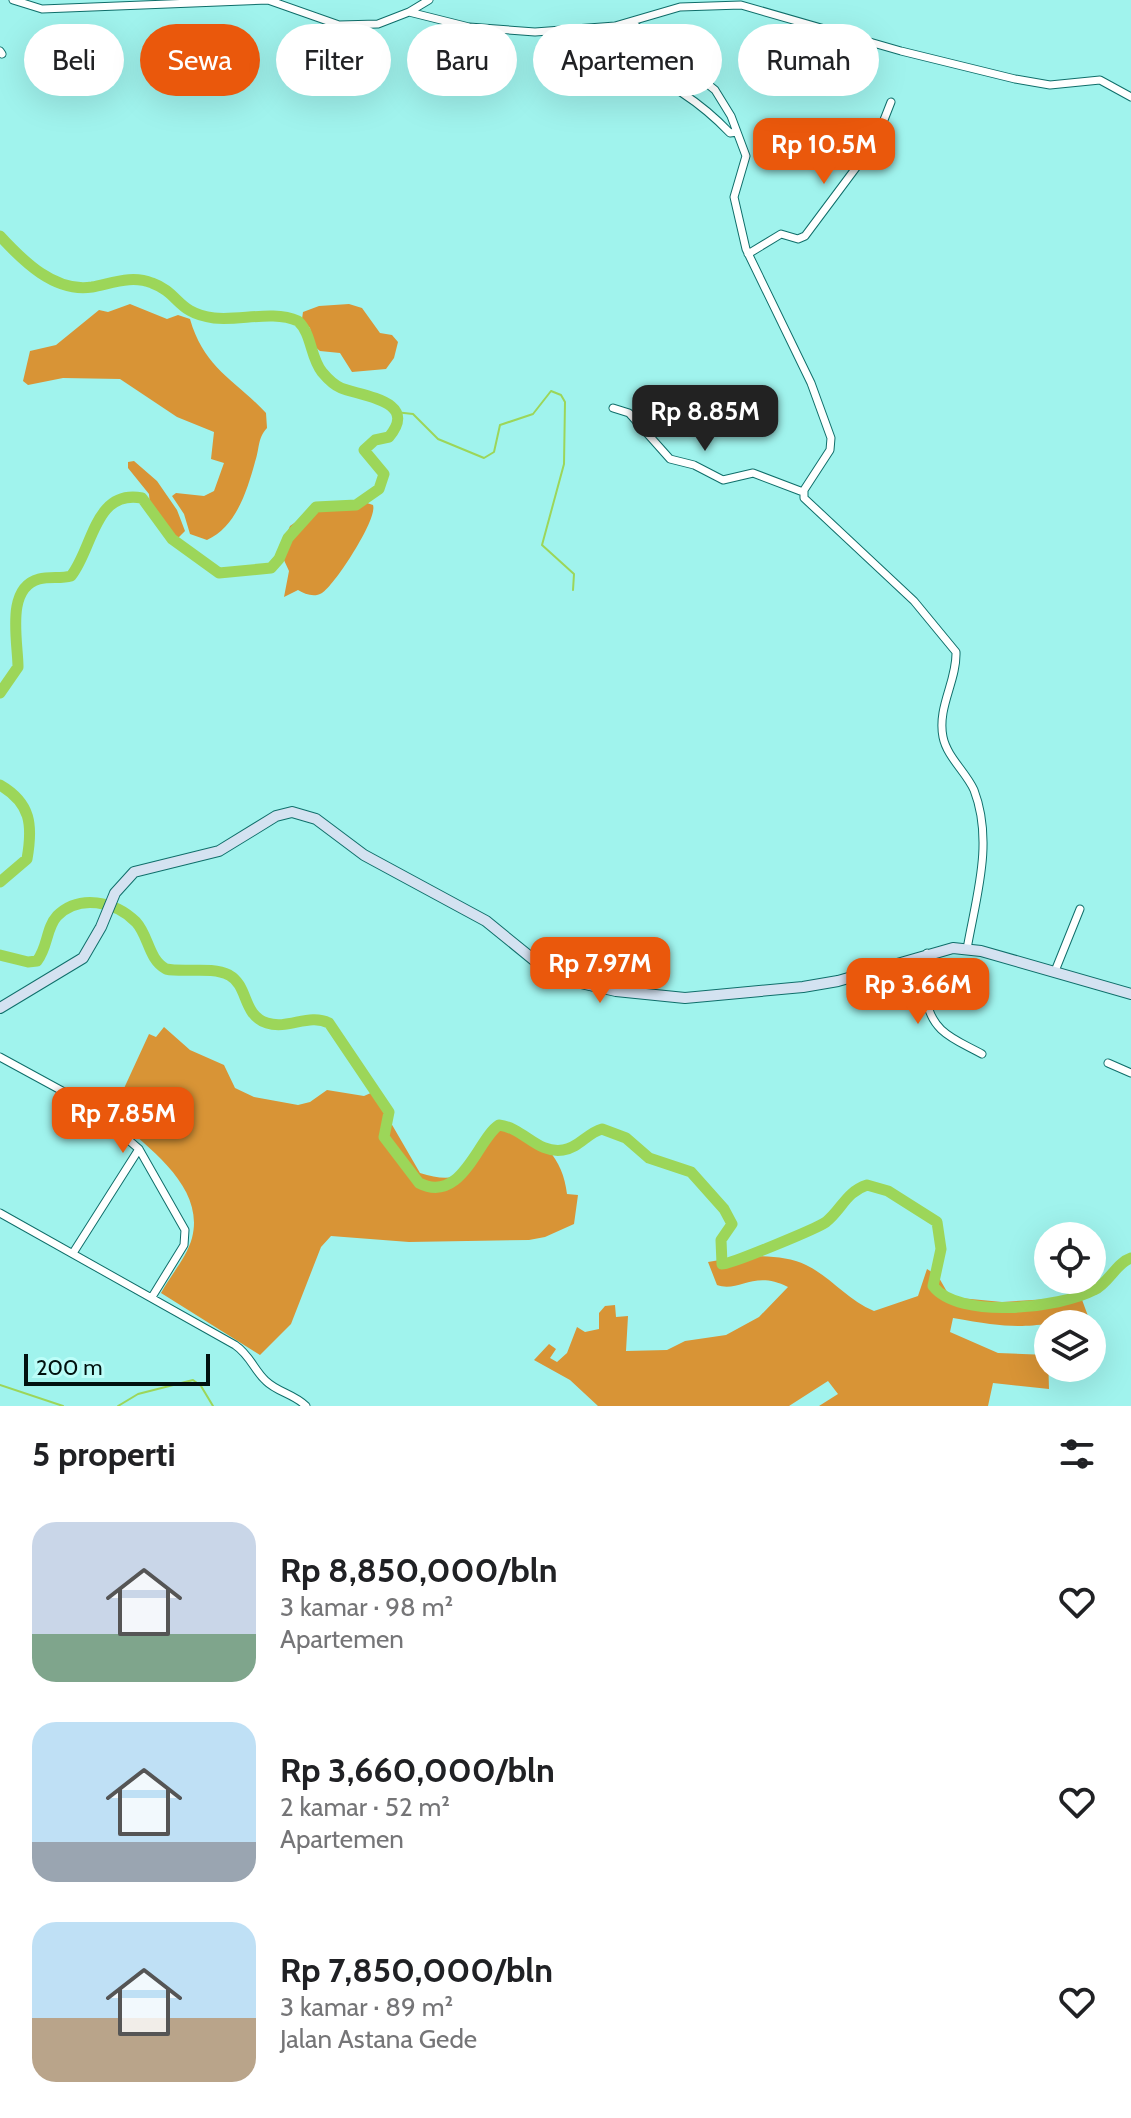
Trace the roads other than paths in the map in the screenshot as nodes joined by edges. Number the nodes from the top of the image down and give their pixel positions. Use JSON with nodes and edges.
{"nodes":[{"id":1,"x":13,"y":0,"type":"edge"},
{"id":2,"x":429,"y":0,"type":"edge"},
{"id":3,"x":409,"y":12,"type":"junction"},
{"id":4,"x":631,"y":22,"type":"junction"},
{"id":5,"x":683,"y":96,"type":"edge"},
{"id":6,"x":1131,"y":97,"type":"edge"},
{"id":7,"x":891,"y":102,"type":"dead end"},
{"id":8,"x":737,"y":132,"type":"junction"},
{"id":9,"x":748,"y":254,"type":"junction"},
{"id":10,"x":613,"y":408,"type":"dead end"},
{"id":11,"x":803,"y":492,"type":"junction"},
{"id":12,"x":1080,"y":909,"type":"dead end"},
{"id":13,"x":967,"y":949,"type":"junction"},
{"id":14,"x":927,"y":953,"type":"junction"},
{"id":15,"x":1055,"y":971,"type":"junction"},
{"id":16,"x":1131,"y":994,"type":"edge"},
{"id":17,"x":5,"y":998,"type":"edge"},
{"id":18,"x":0,"y":1008,"type":"edge"},
{"id":19,"x":982,"y":1054,"type":"dead end"},
{"id":20,"x":0,"y":1057,"type":"edge"},
{"id":21,"x":1108,"y":1063,"type":"dead end"},
{"id":22,"x":1131,"y":1073,"type":"edge"},
{"id":23,"x":139,"y":1149,"type":"junction"},
{"id":24,"x":0,"y":1213,"type":"edge"},
{"id":25,"x":73,"y":1253,"type":"junction"},
{"id":26,"x":152,"y":1297,"type":"junction"},
{"id":27,"x":306,"y":1406,"type":"edge"}],
"edges":[{"from":1,"to":3,"type":"street"},
{"from":2,"to":3,"type":"street"},
{"from":3,"to":4,"type":"street"},
{"from":4,"to":6,"type":"street"},
{"from":4,"to":8,"type":"street"},
{"from":5,"to":8,"type":"street"},
{"from":7,"to":9,"type":"street"},
{"from":8,"to":9,"type":"street"},
{"from":9,"to":11,"type":"street"},
{"from":10,"to":11,"type":"street"},
{"from":11,"to":13,"type":"street"},
{"from":12,"to":15,"type":"street"},
{"from":13,"to":14,"type":"street"},
{"from":13,"to":15,"type":"street"},
{"from":14,"to":17,"type":"street"},
{"from":14,"to":19,"type":"street"},
{"from":15,"to":16,"type":"street"},
{"from":17,"to":18,"type":"street"},
{"from":20,"to":23,"type":"street"},
{"from":21,"to":22,"type":"street"},
{"from":23,"to":25,"type":"street"},
{"from":23,"to":26,"type":"street"},
{"from":24,"to":25,"type":"street"},
{"from":25,"to":26,"type":"street"},
{"from":26,"to":27,"type":"street"}]}
